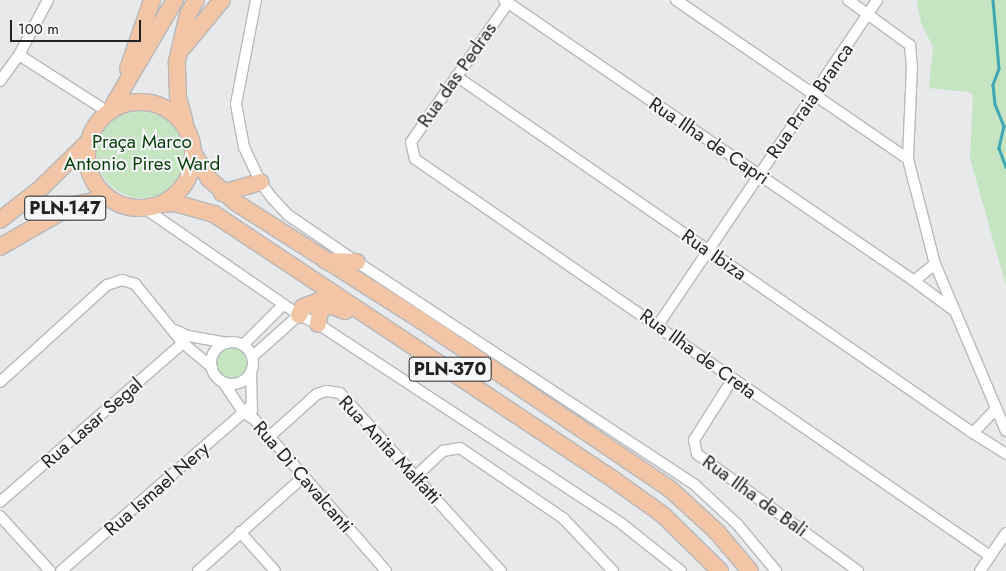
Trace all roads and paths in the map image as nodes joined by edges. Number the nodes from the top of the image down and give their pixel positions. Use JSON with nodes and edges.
{"nodes":[{"id":1,"x":48,"y":0,"type":"edge"},
{"id":2,"x":152,"y":0,"type":"edge"},
{"id":3,"x":175,"y":0,"type":"edge"},
{"id":4,"x":196,"y":0,"type":"edge"},
{"id":5,"x":222,"y":0,"type":"edge"},
{"id":6,"x":256,"y":0,"type":"edge"},
{"id":7,"x":676,"y":0,"type":"edge"},
{"id":8,"x":848,"y":0,"type":"edge"},
{"id":9,"x":877,"y":0,"type":"edge"},
{"id":10,"x":506,"y":1,"type":"edge"},
{"id":11,"x":870,"y":15,"type":"junction"},
{"id":12,"x":180,"y":51,"type":"junction"},
{"id":13,"x":16,"y":56,"type":"junction"},
{"id":14,"x":0,"y":62,"type":"edge"},
{"id":15,"x":456,"y":76,"type":"junction"},
{"id":16,"x":0,"y":81,"type":"edge"},
{"id":17,"x":122,"y":87,"type":"junction"},
{"id":18,"x":814,"y":95,"type":"junction"},
{"id":19,"x":109,"y":110,"type":"junction"},
{"id":20,"x":186,"y":128,"type":"junction"},
{"id":21,"x":88,"y":142,"type":"junction"},
{"id":22,"x":410,"y":148,"type":"joint"},
{"id":23,"x":194,"y":154,"type":"junction"},
{"id":24,"x":908,"y":159,"type":"junction"},
{"id":25,"x":759,"y":175,"type":"junction"},
{"id":26,"x":260,"y":182,"type":"junction"},
{"id":27,"x":222,"y":193,"type":"junction"},
{"id":28,"x":108,"y":198,"type":"junction"},
{"id":29,"x":152,"y":206,"type":"junction"},
{"id":30,"x":0,"y":220,"type":"edge"},
{"id":31,"x":0,"y":247,"type":"edge"},
{"id":32,"x":707,"y":251,"type":"junction"},
{"id":33,"x":324,"y":261,"type":"junction"},
{"id":34,"x":357,"y":262,"type":"junction"},
{"id":35,"x":935,"y":264,"type":"junction"},
{"id":36,"x":914,"y":282,"type":"junction"},
{"id":37,"x":332,"y":303,"type":"junction"},
{"id":38,"x":283,"y":304,"type":"junction"},
{"id":39,"x":952,"y":309,"type":"junction"},
{"id":40,"x":299,"y":316,"type":"junction"},
{"id":41,"x":374,"y":321,"type":"junction"},
{"id":42,"x":422,"y":321,"type":"junction"},
{"id":43,"x":318,"y":324,"type":"junction"},
{"id":44,"x":658,"y":324,"type":"junction"},
{"id":45,"x":174,"y":330,"type":"junction"},
{"id":46,"x":183,"y":343,"type":"junction"},
{"id":47,"x":227,"y":343,"type":"junction"},
{"id":48,"x":243,"y":345,"type":"junction"},
{"id":49,"x":252,"y":357,"type":"junction"},
{"id":50,"x":212,"y":367,"type":"junction"},
{"id":51,"x":251,"y":371,"type":"junction"},
{"id":52,"x":463,"y":377,"type":"junction"},
{"id":53,"x":732,"y":380,"type":"junction"},
{"id":54,"x":0,"y":382,"type":"edge"},
{"id":55,"x":223,"y":382,"type":"junction"},
{"id":56,"x":248,"y":410,"type":"junction"},
{"id":57,"x":996,"y":410,"type":"junction"},
{"id":58,"x":1006,"y":431,"type":"edge"},
{"id":59,"x":973,"y":433,"type":"junction"},
{"id":60,"x":269,"y":437,"type":"junction"},
{"id":61,"x":1006,"y":454,"type":"edge"},
{"id":62,"x":416,"y":476,"type":"junction"},
{"id":63,"x":303,"y":477,"type":"junction"},
{"id":64,"x":0,"y":502,"type":"edge"},
{"id":65,"x":0,"y":516,"type":"edge"},
{"id":66,"x":240,"y":532,"type":"junction"},
{"id":67,"x":1006,"y":533,"type":"edge"},
{"id":68,"x":990,"y":556,"type":"junction"},
{"id":69,"x":50,"y":571,"type":"edge"},
{"id":70,"x":62,"y":571,"type":"edge"},
{"id":71,"x":198,"y":571,"type":"edge"},
{"id":72,"x":275,"y":571,"type":"edge"},
{"id":73,"x":386,"y":571,"type":"edge"},
{"id":74,"x":500,"y":571,"type":"edge"},
{"id":75,"x":613,"y":571,"type":"edge"},
{"id":76,"x":681,"y":571,"type":"edge"},
{"id":77,"x":720,"y":571,"type":"edge"},
{"id":78,"x":750,"y":571,"type":"edge"},
{"id":79,"x":776,"y":571,"type":"edge"},
{"id":80,"x":858,"y":571,"type":"edge"},
{"id":81,"x":980,"y":571,"type":"edge"}],
"edges":[{"from":1,"to":13,"type":"street"},
{"from":2,"to":17,"type":"main road"},
{"from":3,"to":17,"type":"main road"},
{"from":4,"to":12,"type":"main road"},
{"from":5,"to":12,"type":"main road"},
{"from":6,"to":26,"type":"street"},
{"from":7,"to":18,"type":"street"},
{"from":8,"to":11,"type":"street"},
{"from":9,"to":11,"type":"street","name":"Rua Praia Branca"},
{"from":10,"to":15,"type":"street","name":"Rua das Pedras"},
{"from":10,"to":25,"type":"street","name":"Rua Ilha de Capri"},
{"from":11,"to":18,"type":"street","name":"Rua Praia Branca"},
{"from":11,"to":24,"type":"street"},
{"from":12,"to":20,"type":"main road"},
{"from":13,"to":14,"type":"street"},
{"from":13,"to":16,"type":"street"},
{"from":13,"to":19,"type":"street"},
{"from":15,"to":22,"type":"street","name":"Rua das Pedras"},
{"from":15,"to":32,"type":"street","name":"Rua Ibiza"},
{"from":17,"to":19,"type":"main road"},
{"from":18,"to":24,"type":"street"},
{"from":18,"to":25,"type":"street","name":"Rua Praia Branca"},
{"from":19,"to":20,"type":"main road","number":"PLN-370"},
{"from":19,"to":21,"type":"main road"},
{"from":20,"to":23,"type":"main road","number":"PLN-370"},
{"from":21,"to":28,"type":"main road"},
{"from":21,"to":30,"type":"main road","number":"PLN-147"},
{"from":22,"to":44,"type":"street","name":"Rua Ilha de Creta"},
{"from":23,"to":27,"type":"main road","number":"PLN-370"},
{"from":23,"to":29,"type":"main road"},
{"from":24,"to":35,"type":"street"},
{"from":25,"to":32,"type":"street","name":"Rua Praia Branca"},
{"from":25,"to":36,"type":"street","name":"Rua Ilha de Capri"},
{"from":26,"to":27,"type":"main road"},
{"from":26,"to":34,"type":"street"},
{"from":27,"to":33,"type":"main road","number":"PLN-370"},
{"from":28,"to":29,"type":"main road","number":"PLN-370"},
{"from":28,"to":31,"type":"main road","number":"PLN-147"},
{"from":29,"to":38,"type":"street"},
{"from":29,"to":41,"type":"main road","number":"PLN-370"},
{"from":32,"to":44,"type":"street","name":"Rua Praia Branca"},
{"from":32,"to":59,"type":"street","name":"Rua Ibiza"},
{"from":33,"to":34,"type":"main road"},
{"from":33,"to":42,"type":"main road","number":"PLN-370"},
{"from":34,"to":79,"type":"street"},
{"from":35,"to":36,"type":"street"},
{"from":35,"to":39,"type":"street"},
{"from":36,"to":39,"type":"street","name":"Rua Ilha de Capri"},
{"from":37,"to":40,"type":"main road"},
{"from":37,"to":41,"type":"main road"},
{"from":37,"to":43,"type":"main road"},
{"from":38,"to":40,"type":"street"},
{"from":38,"to":48,"type":"street"},
{"from":39,"to":57,"type":"street"},
{"from":40,"to":43,"type":"street"},
{"from":40,"to":49,"type":"street"},
{"from":41,"to":52,"type":"main road","number":"PLN-370"},
{"from":42,"to":52,"type":"main road"},
{"from":42,"to":78,"type":"main road","number":"PLN-370"},
{"from":43,"to":76,"type":"street"},
{"from":44,"to":53,"type":"street","name":"Rua Ilha de Creta"},
{"from":45,"to":46,"type":"street"},
{"from":45,"to":47,"type":"street"},
{"from":45,"to":54,"type":"street"},
{"from":46,"to":50,"type":"street"},
{"from":46,"to":64,"type":"street","name":"Rua Lasar Segal"},
{"from":47,"to":48,"type":"street"},
{"from":47,"to":50,"type":"street"},
{"from":48,"to":49,"type":"street"},
{"from":49,"to":51,"type":"street"},
{"from":50,"to":55,"type":"street"},
{"from":51,"to":55,"type":"street"},
{"from":51,"to":56,"type":"street"},
{"from":52,"to":77,"type":"main road","number":"PLN-370"},
{"from":53,"to":68,"type":"street","name":"Rua Ilha de Creta"},
{"from":53,"to":80,"type":"street","name":"Rua Ilha de Bali"},
{"from":55,"to":56,"type":"street","name":"Rua Di Cavalcanti"},
{"from":56,"to":60,"type":"street","name":"Rua Di Cavalcanti"},
{"from":56,"to":70,"type":"street","name":"Rua Ismael Nery"},
{"from":57,"to":58,"type":"street"},
{"from":57,"to":59,"type":"street"},
{"from":59,"to":61,"type":"street","name":"Rua Ibiza"},
{"from":60,"to":62,"type":"street","name":"Rua Anita Malfatti"},
{"from":60,"to":63,"type":"street","name":"Rua Di Cavalcanti"},
{"from":62,"to":74,"type":"street","name":"Rua Anita Malfatti"},
{"from":62,"to":75,"type":"street"},
{"from":63,"to":66,"type":"street"},
{"from":63,"to":73,"type":"street","name":"Rua Di Cavalcanti"},
{"from":65,"to":69,"type":"street"},
{"from":66,"to":71,"type":"street"},
{"from":66,"to":72,"type":"street"},
{"from":67,"to":68,"type":"street"},
{"from":68,"to":81,"type":"street"}]}
